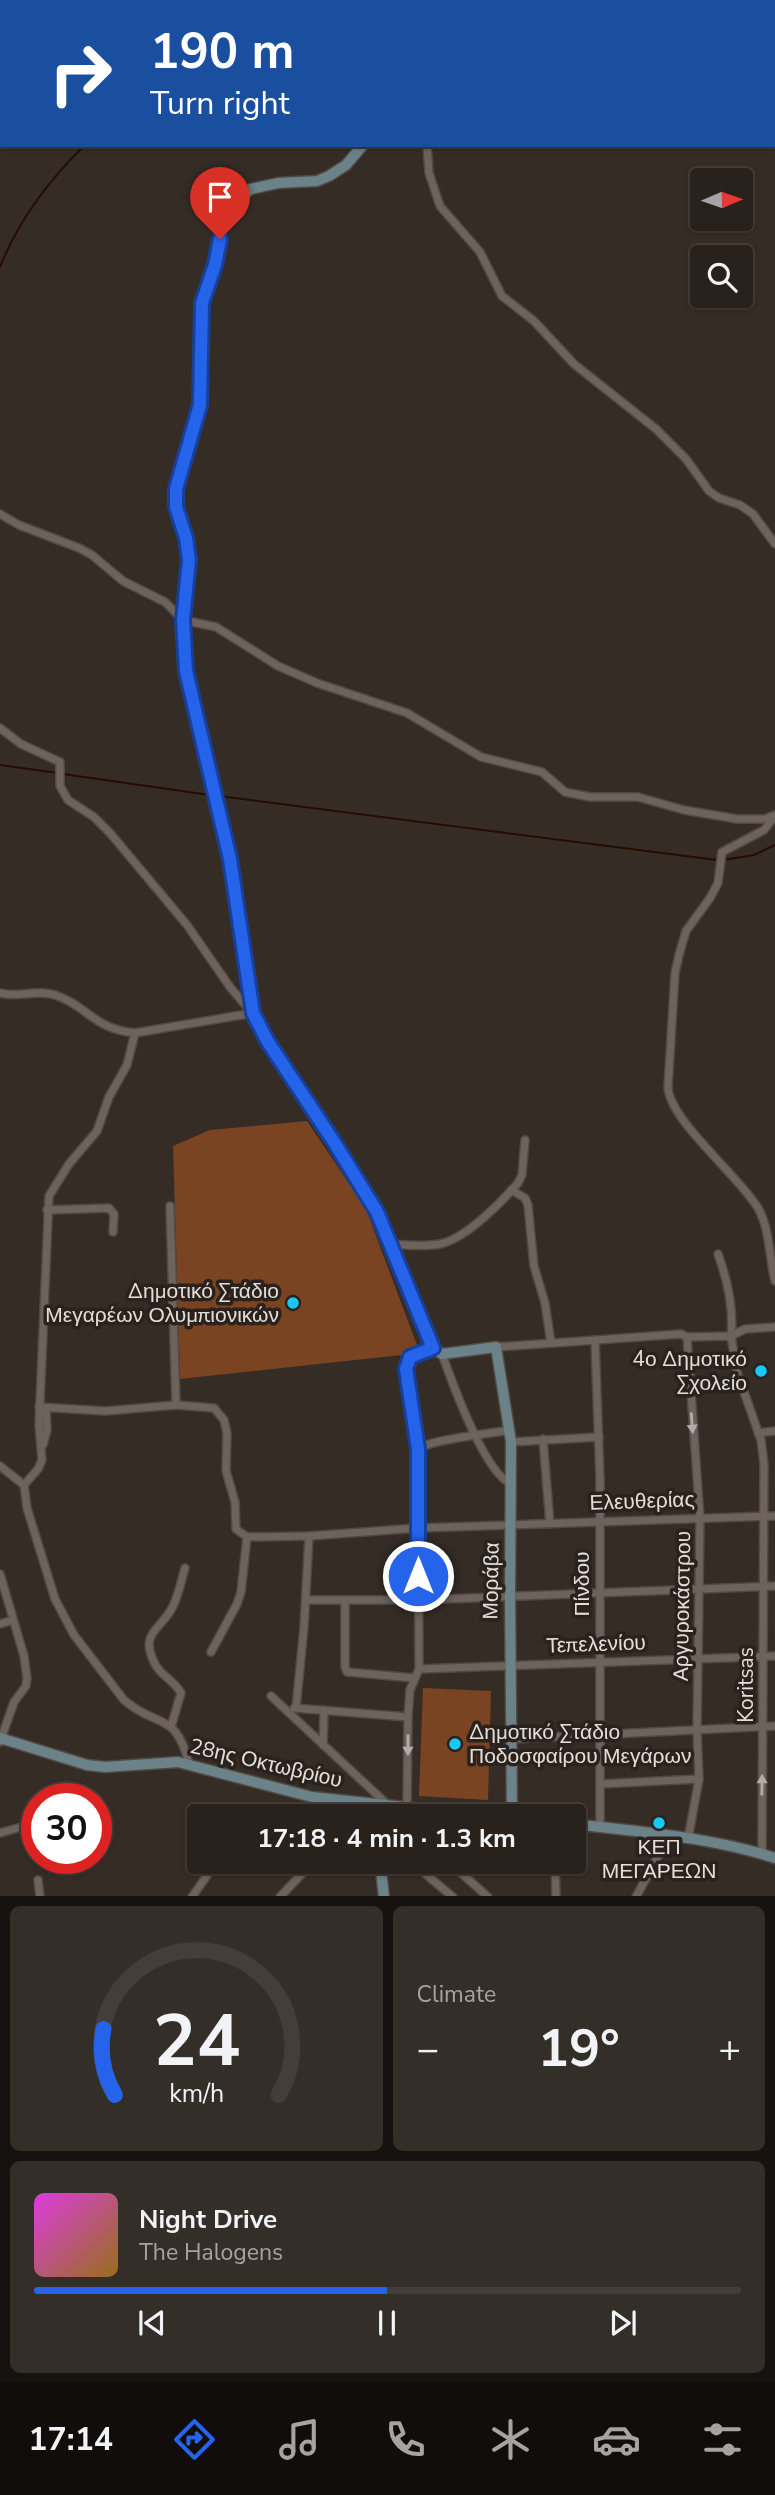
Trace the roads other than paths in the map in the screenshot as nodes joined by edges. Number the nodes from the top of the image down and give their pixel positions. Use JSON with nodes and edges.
{"nodes":[{"id":1,"x":361,"y":147,"type":"edge"},
{"id":2,"x":427,"y":147,"type":"edge"},
{"id":3,"x":0,"y":514,"type":"edge"},
{"id":4,"x":775,"y":544,"type":"edge"},
{"id":5,"x":183,"y":620,"type":"junction"},
{"id":6,"x":0,"y":728,"type":"edge"},
{"id":7,"x":775,"y":816,"type":"edge"},
{"id":8,"x":0,"y":993,"type":"edge"},
{"id":9,"x":253,"y":1013,"type":"junction"},
{"id":10,"x":135,"y":1033,"type":"junction"},
{"id":11,"x":525,"y":1140,"type":"dead end"},
{"id":12,"x":511,"y":1190,"type":"junction"},
{"id":13,"x":170,"y":1206,"type":"dead end"},
{"id":14,"x":47,"y":1210,"type":"junction"},
{"id":15,"x":113,"y":1232,"type":"dead end"},
{"id":16,"x":391,"y":1244,"type":"junction"},
{"id":17,"x":718,"y":1254,"type":"dead end"},
{"id":18,"x":775,"y":1281,"type":"edge"},
{"id":19,"x":775,"y":1327,"type":"edge"},
{"id":20,"x":684,"y":1336,"type":"junction"},
{"id":21,"x":731,"y":1336,"type":"junction"},
{"id":22,"x":595,"y":1340,"type":"junction"},
{"id":23,"x":551,"y":1343,"type":"junction"},
{"id":24,"x":496,"y":1347,"type":"junction"},
{"id":25,"x":437,"y":1350,"type":"junction"},
{"id":26,"x":176,"y":1405,"type":"junction"},
{"id":27,"x":43,"y":1408,"type":"junction"},
{"id":28,"x":775,"y":1431,"type":"edge"},
{"id":29,"x":758,"y":1433,"type":"junction"},
{"id":30,"x":477,"y":1436,"type":"junction"},
{"id":31,"x":511,"y":1436,"type":"junction"},
{"id":32,"x":598,"y":1437,"type":"junction"},
{"id":33,"x":543,"y":1439,"type":"junction"},
{"id":34,"x":418,"y":1449,"type":"junction"},
{"id":35,"x":0,"y":1466,"type":"edge"},
{"id":36,"x":512,"y":1484,"type":"junction"},
{"id":37,"x":24,"y":1485,"type":"junction"},
{"id":38,"x":775,"y":1516,"type":"edge"},
{"id":39,"x":764,"y":1517,"type":"junction"},
{"id":40,"x":700,"y":1518,"type":"junction"},
{"id":41,"x":600,"y":1522,"type":"junction"},
{"id":42,"x":511,"y":1524,"type":"junction"},
{"id":43,"x":550,"y":1524,"type":"junction"},
{"id":44,"x":418,"y":1528,"type":"junction"},
{"id":45,"x":309,"y":1536,"type":"junction"},
{"id":46,"x":247,"y":1537,"type":"junction"},
{"id":47,"x":185,"y":1568,"type":"dead end"},
{"id":48,"x":0,"y":1574,"type":"edge"},
{"id":49,"x":764,"y":1586,"type":"junction"},
{"id":50,"x":775,"y":1586,"type":"edge"},
{"id":51,"x":699,"y":1588,"type":"junction"},
{"id":52,"x":600,"y":1592,"type":"junction"},
{"id":53,"x":510,"y":1596,"type":"junction"},
{"id":54,"x":345,"y":1600,"type":"junction"},
{"id":55,"x":418,"y":1600,"type":"junction"},
{"id":56,"x":306,"y":1601,"type":"junction"},
{"id":57,"x":13,"y":1620,"type":"junction"},
{"id":58,"x":0,"y":1624,"type":"edge"},
{"id":59,"x":211,"y":1652,"type":"dead end"},
{"id":60,"x":763,"y":1656,"type":"junction"},
{"id":61,"x":775,"y":1656,"type":"edge"},
{"id":62,"x":699,"y":1658,"type":"junction"},
{"id":63,"x":601,"y":1662,"type":"junction"},
{"id":64,"x":510,"y":1665,"type":"junction"},
{"id":65,"x":419,"y":1669,"type":"junction"},
{"id":66,"x":414,"y":1678,"type":"junction"},
{"id":67,"x":271,"y":1696,"type":"dead end"},
{"id":68,"x":284,"y":1708,"type":"junction"},
{"id":69,"x":296,"y":1709,"type":"junction"},
{"id":70,"x":324,"y":1710,"type":"junction"},
{"id":71,"x":408,"y":1717,"type":"junction"},
{"id":72,"x":775,"y":1726,"type":"edge"},
{"id":73,"x":171,"y":1727,"type":"junction"},
{"id":74,"x":763,"y":1727,"type":"junction"},
{"id":75,"x":697,"y":1730,"type":"junction"},
{"id":76,"x":601,"y":1734,"type":"junction"},
{"id":77,"x":1,"y":1739,"type":"edge"},
{"id":78,"x":512,"y":1739,"type":"junction"},
{"id":79,"x":323,"y":1745,"type":"junction"},
{"id":80,"x":189,"y":1764,"type":"junction"},
{"id":81,"x":699,"y":1779,"type":"junction"},
{"id":82,"x":600,"y":1784,"type":"junction"},
{"id":83,"x":345,"y":1802,"type":"joint"},
{"id":84,"x":367,"y":1804,"type":"edge"},
{"id":85,"x":387,"y":1804,"type":"edge"},
{"id":86,"x":409,"y":1804,"type":"edge"},
{"id":87,"x":512,"y":1804,"type":"edge"},
{"id":88,"x":586,"y":1825,"type":"edge"},
{"id":89,"x":21,"y":1827,"type":"edge"},
{"id":90,"x":600,"y":1827,"type":"junction"},
{"id":91,"x":0,"y":1833,"type":"edge"},
{"id":92,"x":669,"y":1836,"type":"junction"},
{"id":93,"x":688,"y":1839,"type":"junction"},
{"id":94,"x":762,"y":1853,"type":"junction"},
{"id":95,"x":775,"y":1857,"type":"edge"},
{"id":96,"x":208,"y":1874,"type":"edge"},
{"id":97,"x":302,"y":1874,"type":"edge"},
{"id":98,"x":381,"y":1874,"type":"edge"},
{"id":99,"x":426,"y":1874,"type":"edge"},
{"id":100,"x":463,"y":1874,"type":"edge"},
{"id":101,"x":555,"y":1874,"type":"edge"},
{"id":102,"x":38,"y":1880,"type":"dead end"},
{"id":103,"x":40,"y":1896,"type":"edge"},
{"id":104,"x":192,"y":1896,"type":"edge"},
{"id":105,"x":281,"y":1896,"type":"edge"},
{"id":106,"x":384,"y":1896,"type":"edge"},
{"id":107,"x":453,"y":1896,"type":"edge"},
{"id":108,"x":488,"y":1896,"type":"edge"},
{"id":109,"x":556,"y":1896,"type":"edge"},
{"id":110,"x":636,"y":1896,"type":"edge"}],
"edges":[{"from":1,"to":5,"type":"street"},
{"from":2,"to":4,"type":"street"},
{"from":3,"to":5,"type":"street"},
{"from":5,"to":7,"type":"street"},
{"from":5,"to":9,"type":"street"},
{"from":6,"to":9,"type":"street"},
{"from":7,"to":18,"type":"street"},
{"from":8,"to":10,"type":"street"},
{"from":9,"to":10,"type":"street"},
{"from":9,"to":16,"type":"street"},
{"from":10,"to":14,"type":"street"},
{"from":11,"to":12,"type":"street"},
{"from":12,"to":16,"type":"street"},
{"from":12,"to":23,"type":"street"},
{"from":13,"to":26,"type":"street"},
{"from":14,"to":15,"type":"street"},
{"from":14,"to":27,"type":"street"},
{"from":16,"to":25,"type":"street"},
{"from":17,"to":21,"type":"street","name":"Koritsas"},
{"from":19,"to":21,"type":"street"},
{"from":20,"to":21,"type":"street"},
{"from":20,"to":22,"type":"street"},
{"from":20,"to":40,"type":"street","name":"Αργυροκάστρου","one_way":true},
{"from":21,"to":29,"type":"street","name":"Koritsas"},
{"from":22,"to":23,"type":"street"},
{"from":22,"to":32,"type":"street","name":"Πίνδου"},
{"from":23,"to":24,"type":"street"},
{"from":24,"to":25,"type":"street"},
{"from":24,"to":31,"type":"street","name":"Μοράβα"},
{"from":25,"to":30,"type":"street"},
{"from":25,"to":34,"type":"street"},
{"from":26,"to":27,"type":"street"},
{"from":26,"to":46,"type":"street"},
{"from":27,"to":37,"type":"street"},
{"from":28,"to":29,"type":"street"},
{"from":29,"to":39,"type":"street","name":"Koritsas"},
{"from":30,"to":31,"type":"street"},
{"from":30,"to":34,"type":"street"},
{"from":30,"to":36,"type":"street"},
{"from":31,"to":33,"type":"street"},
{"from":31,"to":36,"type":"street","name":"Μοράβα"},
{"from":32,"to":33,"type":"street"},
{"from":32,"to":41,"type":"street","name":"Πίνδου"},
{"from":33,"to":43,"type":"street"},
{"from":34,"to":44,"type":"street"},
{"from":35,"to":37,"type":"street"},
{"from":36,"to":42,"type":"street","name":"Μοράβα"},
{"from":37,"to":73,"type":"street"},
{"from":38,"to":39,"type":"street","name":"Ελευθερίας"},
{"from":39,"to":40,"type":"street","name":"Ελευθερίας"},
{"from":39,"to":49,"type":"street","name":"Koritsas"},
{"from":40,"to":41,"type":"street","name":"Ελευθερίας"},
{"from":40,"to":51,"type":"street","name":"Αργυροκάστρου"},
{"from":41,"to":43,"type":"street","name":"Ελευθερίας"},
{"from":41,"to":52,"type":"street","name":"Πίνδου"},
{"from":42,"to":43,"type":"street","name":"Ελευθερίας"},
{"from":42,"to":44,"type":"street","name":"Ελευθερίας"},
{"from":42,"to":53,"type":"street","name":"Μοράβα"},
{"from":44,"to":45,"type":"street","name":"Ελευθερίας"},
{"from":44,"to":55,"type":"street"},
{"from":45,"to":46,"type":"street","name":"Ελευθερίας"},
{"from":45,"to":56,"type":"street"},
{"from":46,"to":59,"type":"street"},
{"from":47,"to":73,"type":"street"},
{"from":48,"to":57,"type":"street"},
{"from":49,"to":50,"type":"street"},
{"from":49,"to":51,"type":"street"},
{"from":49,"to":60,"type":"street","name":"Koritsas"},
{"from":51,"to":52,"type":"street"},
{"from":51,"to":62,"type":"street","name":"Αργυροκάστρου"},
{"from":52,"to":53,"type":"street"},
{"from":52,"to":63,"type":"street","name":"Πίνδου"},
{"from":53,"to":55,"type":"street"},
{"from":53,"to":64,"type":"street","name":"Μοράβα"},
{"from":54,"to":55,"type":"street"},
{"from":54,"to":56,"type":"street"},
{"from":54,"to":66,"type":"street"},
{"from":55,"to":65,"type":"street"},
{"from":56,"to":69,"type":"street"},
{"from":57,"to":58,"type":"street"},
{"from":57,"to":77,"type":"street"},
{"from":60,"to":61,"type":"street","name":"Τεπελενίου"},
{"from":60,"to":62,"type":"street","name":"Τεπελενίου"},
{"from":60,"to":74,"type":"street","name":"Koritsas"},
{"from":62,"to":63,"type":"street","name":"Τεπελενίου"},
{"from":62,"to":75,"type":"street","name":"Αργυροκάστρου"},
{"from":63,"to":64,"type":"street","name":"Τεπελενίου"},
{"from":63,"to":76,"type":"street","name":"Πίνδου"},
{"from":64,"to":65,"type":"street","name":"Τεπελενίου"},
{"from":64,"to":78,"type":"street","name":"Μοράβα"},
{"from":65,"to":66,"type":"street"},
{"from":66,"to":71,"type":"street"},
{"from":67,"to":68,"type":"street"},
{"from":68,"to":69,"type":"street"},
{"from":68,"to":79,"type":"street"},
{"from":69,"to":70,"type":"street"},
{"from":70,"to":71,"type":"street"},
{"from":70,"to":79,"type":"street"},
{"from":71,"to":86,"type":"street","one_way":true},
{"from":72,"to":74,"type":"street"},
{"from":73,"to":80,"type":"street"},
{"from":74,"to":75,"type":"street"},
{"from":94,"to":74,"type":"street","name":"Koritsas","one_way":true},
{"from":75,"to":76,"type":"street"},
{"from":75,"to":81,"type":"street","name":"Αργυροκάστρου"},
{"from":76,"to":78,"type":"street"},
{"from":76,"to":82,"type":"street","name":"Πίνδου"},
{"from":77,"to":80,"type":"street","name":"28ης Οκτωβρίου"},
{"from":78,"to":87,"type":"street","name":"Μοράβα"},
{"from":79,"to":85,"type":"street"},
{"from":80,"to":83,"type":"street","name":"28ης Οκτωβρίου"},
{"from":81,"to":82,"type":"street"},
{"from":81,"to":93,"type":"street","name":"Αργυροκάστρου"},
{"from":82,"to":90,"type":"street","name":"Πίνδου"},
{"from":83,"to":84,"type":"street","name":"28ης Οκτωβρίου"},
{"from":88,"to":90,"type":"street"},
{"from":89,"to":91,"type":"street"},
{"from":90,"to":92,"type":"street"},
{"from":92,"to":93,"type":"street"},
{"from":92,"to":110,"type":"street"},
{"from":93,"to":94,"type":"street"},
{"from":94,"to":95,"type":"street"},
{"from":96,"to":104,"type":"street"},
{"from":97,"to":105,"type":"street"},
{"from":98,"to":106,"type":"street"},
{"from":99,"to":107,"type":"street"},
{"from":100,"to":108,"type":"street"},
{"from":101,"to":109,"type":"street"},
{"from":102,"to":103,"type":"street"}]}
